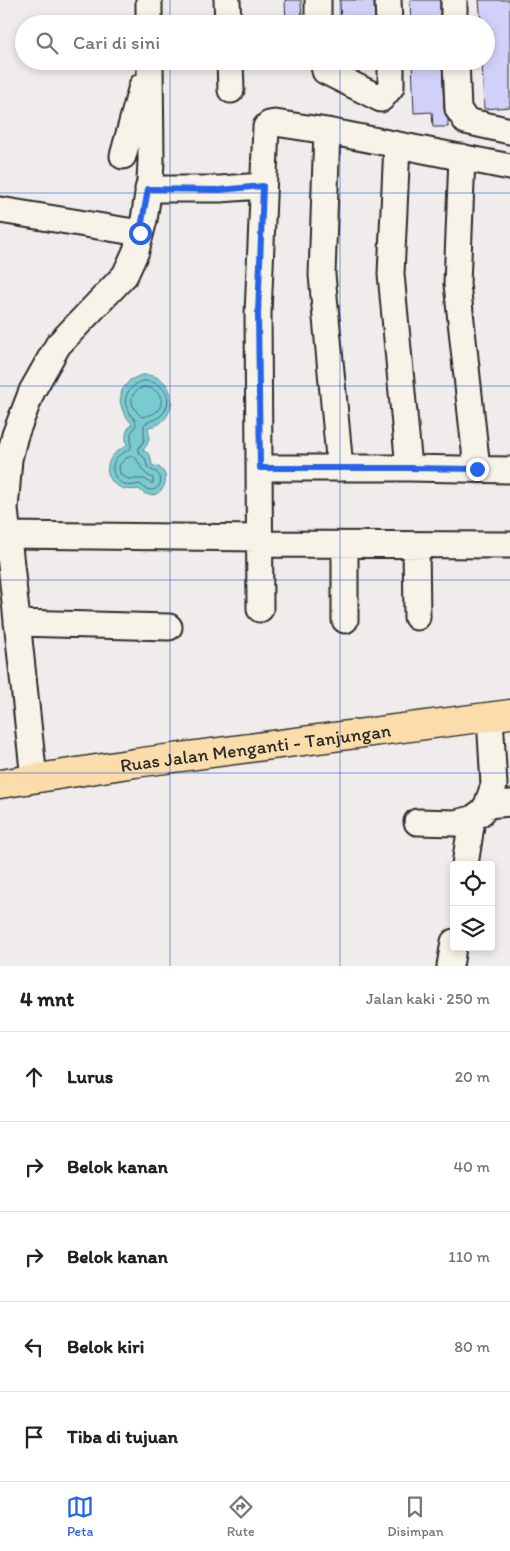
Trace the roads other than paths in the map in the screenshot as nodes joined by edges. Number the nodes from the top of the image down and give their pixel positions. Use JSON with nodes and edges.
{"nodes":[{"id":1,"x":149,"y":0,"type":"edge"},
{"id":2,"x":227,"y":0,"type":"edge"},
{"id":3,"x":318,"y":0,"type":"edge"},
{"id":4,"x":388,"y":0,"type":"edge"},
{"id":5,"x":454,"y":0,"type":"edge"},
{"id":6,"x":149,"y":15,"type":"edge"},
{"id":7,"x":228,"y":15,"type":"edge"},
{"id":8,"x":318,"y":15,"type":"edge"},
{"id":9,"x":389,"y":15,"type":"edge"},
{"id":10,"x":454,"y":15,"type":"edge"},
{"id":11,"x":147,"y":70,"type":"edge"},
{"id":12,"x":149,"y":70,"type":"edge"},
{"id":13,"x":230,"y":70,"type":"edge"},
{"id":14,"x":325,"y":70,"type":"edge"},
{"id":15,"x":390,"y":70,"type":"edge"},
{"id":16,"x":456,"y":70,"type":"edge"},
{"id":17,"x":231,"y":90,"type":"dead end"},
{"id":18,"x":327,"y":131,"type":"junction"},
{"id":19,"x":510,"y":131,"type":"edge"},
{"id":20,"x":397,"y":145,"type":"junction"},
{"id":21,"x":123,"y":156,"type":"dead end"},
{"id":22,"x":462,"y":158,"type":"junction"},
{"id":23,"x":510,"y":167,"type":"edge"},
{"id":24,"x":150,"y":176,"type":"junction"},
{"id":25,"x":263,"y":186,"type":"junction"},
{"id":26,"x":0,"y":210,"type":"edge"},
{"id":27,"x":140,"y":233,"type":"junction"},
{"id":28,"x":260,"y":468,"type":"junction"},
{"id":29,"x":340,"y":468,"type":"junction"},
{"id":30,"x":409,"y":468,"type":"junction"},
{"id":31,"x":477,"y":469,"type":"junction"},
{"id":32,"x":510,"y":470,"type":"edge"},
{"id":33,"x":8,"y":535,"type":"junction"},
{"id":34,"x":260,"y":541,"type":"junction"},
{"id":35,"x":345,"y":545,"type":"junction"},
{"id":36,"x":416,"y":545,"type":"junction"},
{"id":37,"x":510,"y":545,"type":"edge"},
{"id":38,"x":260,"y":609,"type":"dead end"},
{"id":39,"x":417,"y":617,"type":"dead end"},
{"id":40,"x":345,"y":620,"type":"dead end"},
{"id":41,"x":17,"y":623,"type":"junction"},
{"id":42,"x":168,"y":627,"type":"dead end"},
{"id":43,"x":500,"y":715,"type":"edge"},
{"id":44,"x":34,"y":779,"type":"junction"},
{"id":45,"x":0,"y":784,"type":"edge"},
{"id":46,"x":493,"y":808,"type":"edge"},
{"id":47,"x":417,"y":822,"type":"dead end"},
{"id":48,"x":467,"y":861,"type":"edge"},
{"id":49,"x":452,"y":951,"type":"edge"},
{"id":50,"x":450,"y":966,"type":"edge"}],
"edges":[{"from":1,"to":6,"type":"street"},
{"from":2,"to":7,"type":"street"},
{"from":3,"to":8,"type":"street"},
{"from":4,"to":9,"type":"street"},
{"from":5,"to":10,"type":"street"},
{"from":11,"to":21,"type":"street"},
{"from":12,"to":24,"type":"street"},
{"from":13,"to":17,"type":"street"},
{"from":14,"to":15,"type":"street"},
{"from":16,"to":19,"type":"street"},
{"from":18,"to":20,"type":"street"},
{"from":18,"to":25,"type":"street"},
{"from":18,"to":29,"type":"street"},
{"from":20,"to":22,"type":"street"},
{"from":20,"to":30,"type":"street"},
{"from":22,"to":23,"type":"street"},
{"from":22,"to":31,"type":"street"},
{"from":24,"to":25,"type":"street"},
{"from":24,"to":27,"type":"street"},
{"from":25,"to":28,"type":"street"},
{"from":26,"to":27,"type":"street"},
{"from":27,"to":33,"type":"street"},
{"from":28,"to":29,"type":"street"},
{"from":28,"to":34,"type":"street"},
{"from":29,"to":30,"type":"street"},
{"from":30,"to":31,"type":"street"},
{"from":31,"to":32,"type":"street"},
{"from":33,"to":34,"type":"street"},
{"from":33,"to":41,"type":"street"},
{"from":34,"to":35,"type":"street"},
{"from":34,"to":38,"type":"street"},
{"from":35,"to":36,"type":"street"},
{"from":35,"to":40,"type":"street"},
{"from":36,"to":37,"type":"street"},
{"from":36,"to":39,"type":"street"},
{"from":41,"to":42,"type":"street"},
{"from":41,"to":44,"type":"street"},
{"from":43,"to":44,"type":"main road","name":"Ruas Jalan Menganti - Tanjungan"},
{"from":43,"to":46,"type":"street"},
{"from":44,"to":45,"type":"main road","name":"Ruas Jalan Menganti - Tanjungan"},
{"from":46,"to":47,"type":"street"},
{"from":46,"to":48,"type":"street"},
{"from":49,"to":50,"type":"street"}]}
